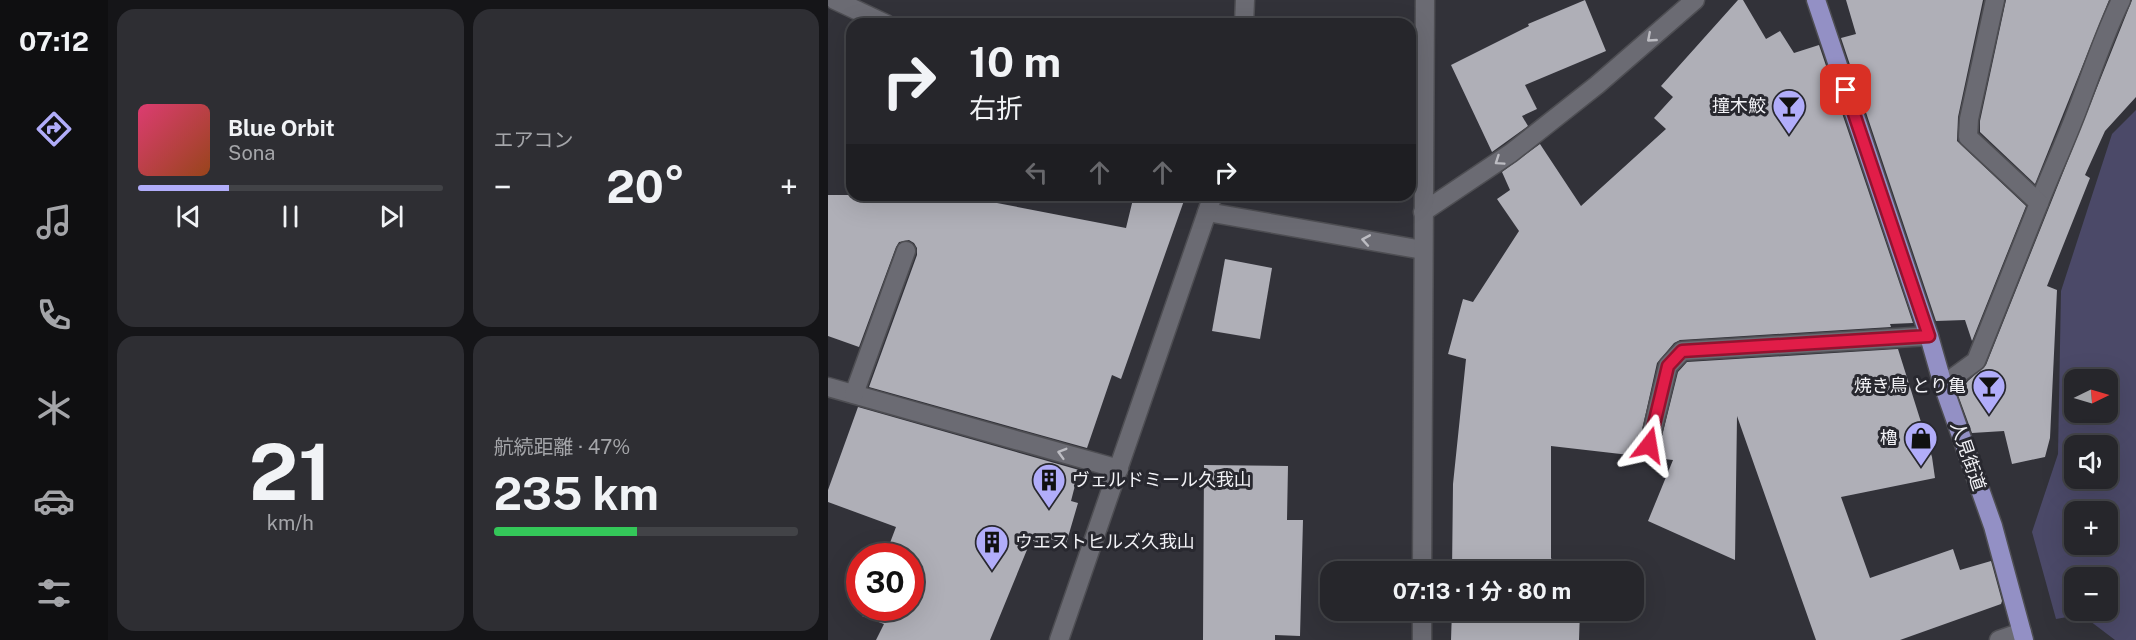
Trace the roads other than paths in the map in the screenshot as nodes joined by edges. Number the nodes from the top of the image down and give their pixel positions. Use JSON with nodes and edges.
{"nodes":[{"id":1,"x":835,"y":0,"type":"edge"},
{"id":2,"x":1245,"y":0,"type":"edge"},
{"id":3,"x":1425,"y":0,"type":"edge"},
{"id":4,"x":1695,"y":0,"type":"edge"},
{"id":5,"x":1816,"y":0,"type":"edge"},
{"id":6,"x":1995,"y":0,"type":"edge"},
{"id":7,"x":2121,"y":0,"type":"edge"},
{"id":8,"x":873,"y":18,"type":"edge"},
{"id":9,"x":1244,"y":18,"type":"edge"},
{"id":10,"x":2039,"y":203,"type":"junction"},
{"id":11,"x":1210,"y":204,"type":"edge"},
{"id":12,"x":1423,"y":212,"type":"junction"},
{"id":13,"x":1423,"y":250,"type":"junction"},
{"id":14,"x":906,"y":251,"type":"dead end"},
{"id":15,"x":1929,"y":336,"type":"junction"},
{"id":16,"x":1943,"y":385,"type":"junction"},
{"id":17,"x":828,"y":387,"type":"edge"},
{"id":18,"x":854,"y":394,"type":"junction"},
{"id":19,"x":1649,"y":445,"type":"dead end"},
{"id":20,"x":1119,"y":469,"type":"junction"},
{"id":21,"x":1422,"y":561,"type":"edge"},
{"id":22,"x":1422,"y":621,"type":"edge"},
{"id":23,"x":2023,"y":636,"type":"edge"},
{"id":24,"x":1059,"y":640,"type":"edge"},
{"id":25,"x":1422,"y":640,"type":"edge"},
{"id":26,"x":1999,"y":640,"type":"edge"}],
"edges":[{"from":1,"to":8,"type":"street"},
{"from":2,"to":9,"type":"street"},
{"from":3,"to":12,"type":"street"},
{"from":4,"to":12,"type":"street","one_way":true},
{"from":5,"to":15,"type":"main road","name":"人見街道"},
{"from":6,"to":10,"type":"street"},
{"from":7,"to":10,"type":"street"},
{"from":10,"to":16,"type":"street"},
{"from":13,"to":11,"type":"street","one_way":true},
{"from":11,"to":20,"type":"street"},
{"from":12,"to":13,"type":"street"},
{"from":13,"to":21,"type":"street"},
{"from":14,"to":18,"type":"street"},
{"from":15,"to":16,"type":"main road","name":"人見街道"},
{"from":15,"to":19,"type":"street"},
{"from":16,"to":23,"type":"main road","name":"人見街道"},
{"from":17,"to":18,"type":"street"},
{"from":20,"to":18,"type":"street","one_way":true},
{"from":20,"to":24,"type":"street"},
{"from":22,"to":25,"type":"street"},
{"from":23,"to":26,"type":"street"}]}
